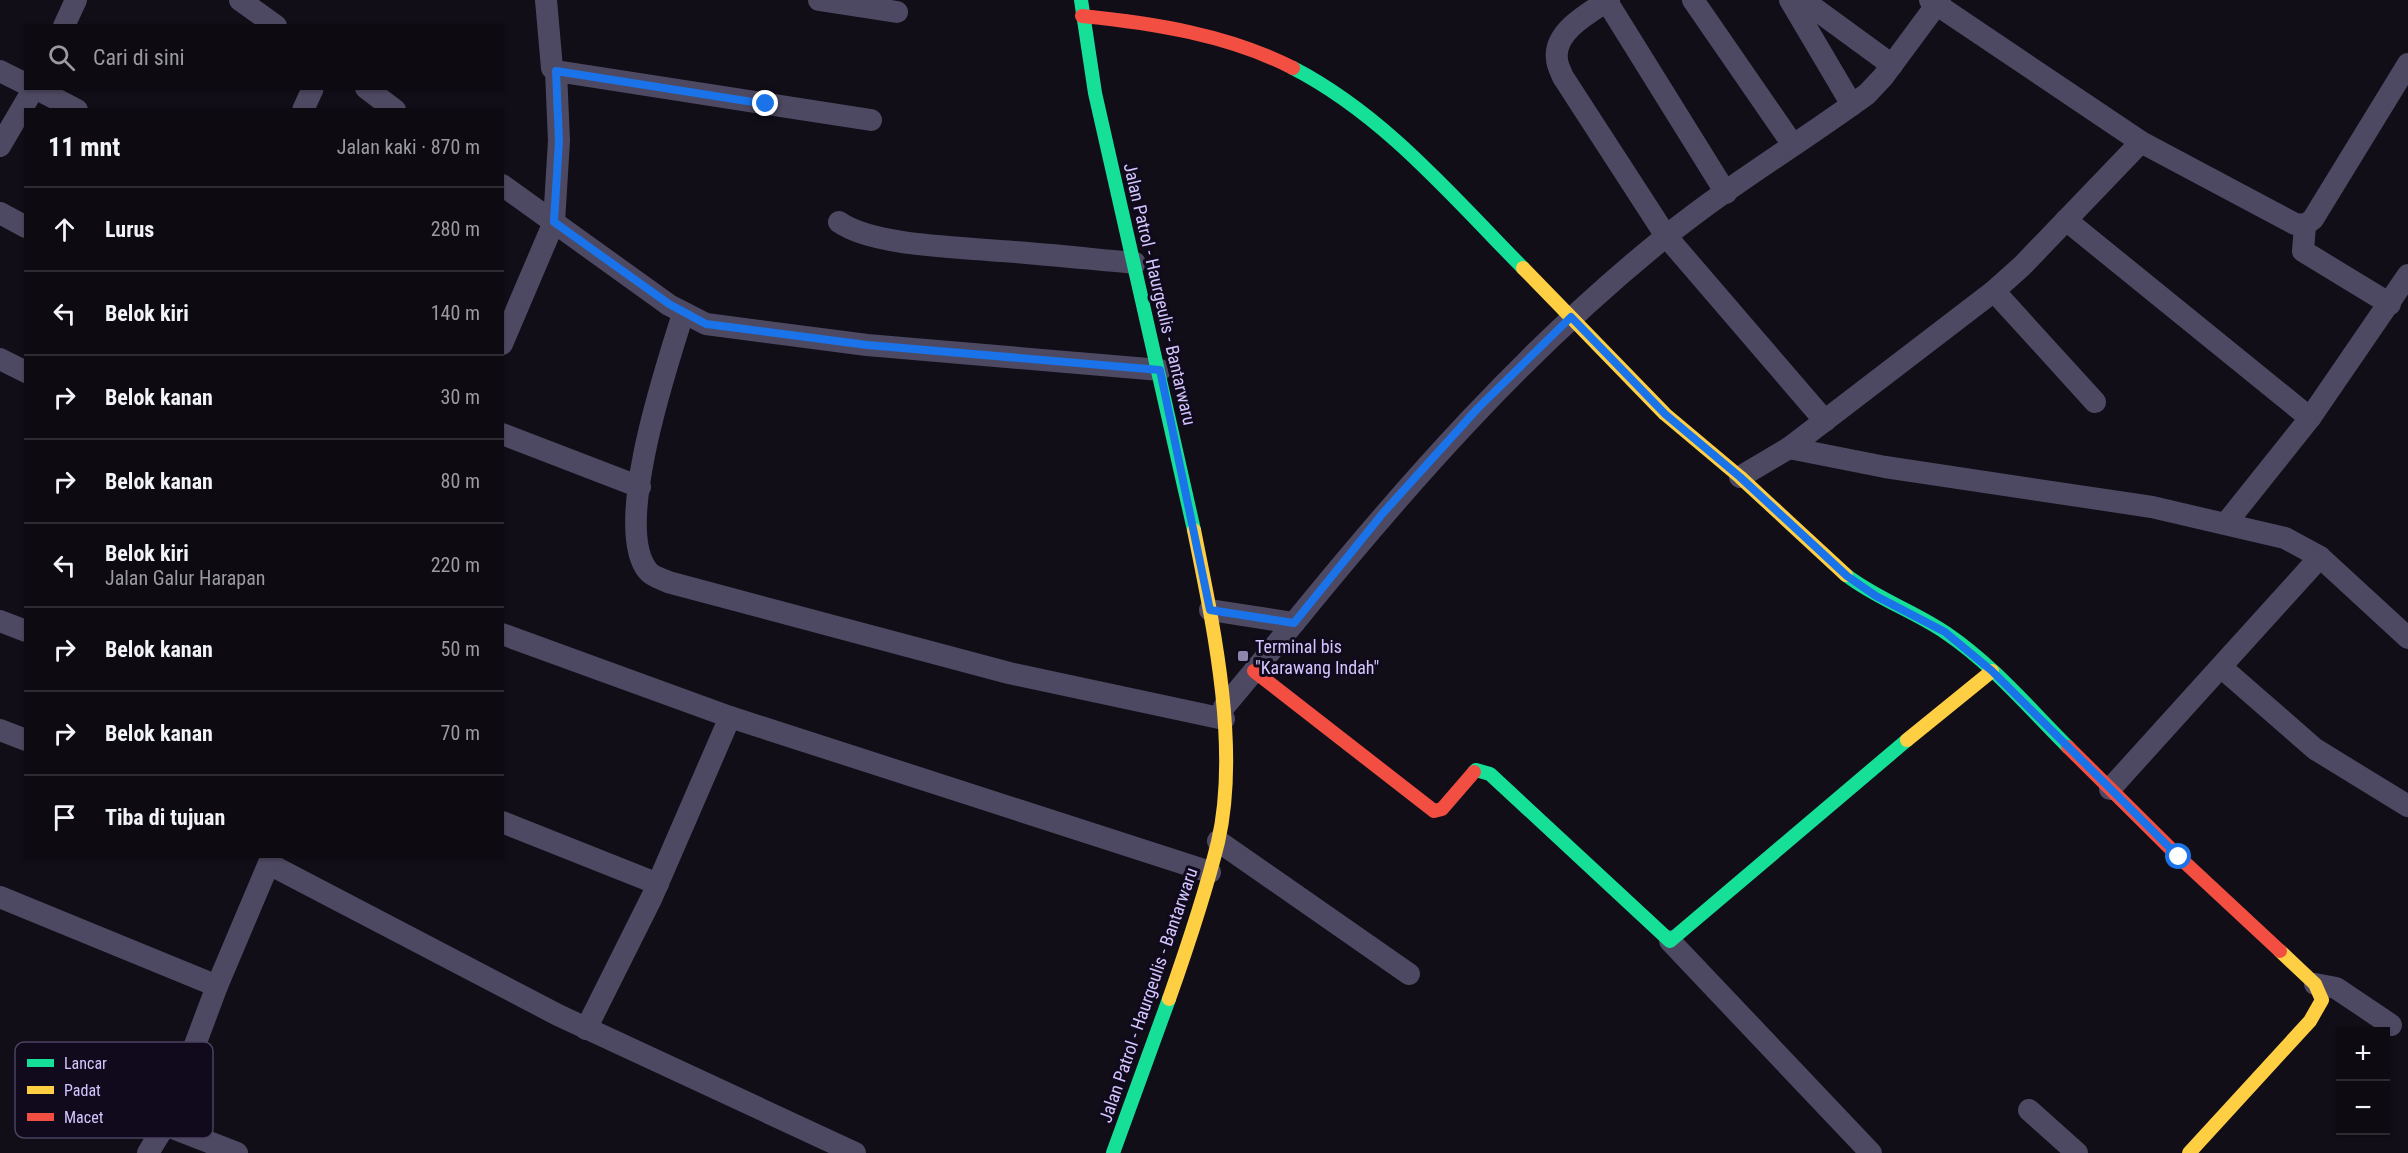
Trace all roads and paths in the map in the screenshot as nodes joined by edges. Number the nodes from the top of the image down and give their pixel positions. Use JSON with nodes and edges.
{"nodes":[{"id":1,"x":76,"y":0,"type":"edge"},
{"id":2,"x":240,"y":0,"type":"edge"},
{"id":3,"x":546,"y":0,"type":"edge"},
{"id":4,"x":819,"y":0,"type":"edge"},
{"id":5,"x":1081,"y":0,"type":"edge"},
{"id":6,"x":1694,"y":0,"type":"edge"},
{"id":7,"x":1790,"y":0,"type":"edge"},
{"id":8,"x":1803,"y":0,"type":"edge"},
{"id":9,"x":1607,"y":1,"type":"edge"},
{"id":10,"x":1936,"y":1,"type":"edge"},
{"id":11,"x":897,"y":12,"type":"dead end"},
{"id":12,"x":1082,"y":16,"type":"junction"},
{"id":13,"x":65,"y":24,"type":"edge"},
{"id":14,"x":273,"y":24,"type":"edge"},
{"id":15,"x":2408,"y":64,"type":"edge"},
{"id":16,"x":1892,"y":65,"type":"junction"},
{"id":17,"x":0,"y":71,"type":"edge"},
{"id":18,"x":556,"y":71,"type":"junction"},
{"id":19,"x":24,"y":83,"type":"edge"},
{"id":20,"x":33,"y":90,"type":"edge"},
{"id":21,"x":38,"y":90,"type":"edge"},
{"id":22,"x":312,"y":90,"type":"edge"},
{"id":23,"x":369,"y":90,"type":"edge"},
{"id":24,"x":1852,"y":105,"type":"junction"},
{"id":25,"x":73,"y":108,"type":"edge"},
{"id":26,"x":304,"y":108,"type":"edge"},
{"id":27,"x":392,"y":108,"type":"edge"},
{"id":28,"x":871,"y":120,"type":"dead end"},
{"id":29,"x":2141,"y":142,"type":"junction"},
{"id":30,"x":0,"y":146,"type":"edge"},
{"id":31,"x":1793,"y":146,"type":"junction"},
{"id":32,"x":504,"y":186,"type":"edge"},
{"id":33,"x":1726,"y":193,"type":"junction"},
{"id":34,"x":0,"y":213,"type":"edge"},
{"id":35,"x":2066,"y":220,"type":"junction"},
{"id":36,"x":554,"y":222,"type":"junction"},
{"id":37,"x":839,"y":222,"type":"dead end"},
{"id":38,"x":2305,"y":225,"type":"junction"},
{"id":39,"x":24,"y":226,"type":"edge"},
{"id":40,"x":1666,"y":236,"type":"junction"},
{"id":41,"x":1135,"y":263,"type":"junction"},
{"id":42,"x":2408,"y":275,"type":"edge"},
{"id":43,"x":1994,"y":291,"type":"junction"},
{"id":44,"x":2390,"y":304,"type":"junction"},
{"id":45,"x":683,"y":314,"type":"junction"},
{"id":46,"x":1571,"y":317,"type":"junction"},
{"id":47,"x":504,"y":339,"type":"edge"},
{"id":48,"x":0,"y":359,"type":"edge"},
{"id":49,"x":1160,"y":370,"type":"junction"},
{"id":50,"x":24,"y":371,"type":"edge"},
{"id":51,"x":2095,"y":402,"type":"dead end"},
{"id":52,"x":2310,"y":418,"type":"junction"},
{"id":53,"x":1825,"y":421,"type":"junction"},
{"id":54,"x":504,"y":435,"type":"edge"},
{"id":55,"x":1789,"y":448,"type":"junction"},
{"id":56,"x":1740,"y":477,"type":"junction"},
{"id":57,"x":640,"y":487,"type":"junction"},
{"id":58,"x":2226,"y":522,"type":"junction"},
{"id":59,"x":2320,"y":557,"type":"junction"},
{"id":60,"x":1210,"y":610,"type":"junction"},
{"id":61,"x":0,"y":621,"type":"edge"},
{"id":62,"x":1294,"y":623,"type":"junction"},
{"id":63,"x":24,"y":629,"type":"edge"},
{"id":64,"x":504,"y":635,"type":"edge"},
{"id":65,"x":2408,"y":638,"type":"edge"},
{"id":66,"x":2221,"y":667,"type":"junction"},
{"id":67,"x":1992,"y":671,"type":"junction"},
{"id":68,"x":1254,"y":672,"type":"junction"},
{"id":69,"x":1224,"y":713,"type":"junction"},
{"id":70,"x":730,"y":717,"type":"junction"},
{"id":71,"x":0,"y":730,"type":"edge"},
{"id":72,"x":24,"y":739,"type":"edge"},
{"id":73,"x":2110,"y":789,"type":"junction"},
{"id":74,"x":2408,"y":806,"type":"edge"},
{"id":75,"x":504,"y":823,"type":"edge"},
{"id":76,"x":1218,"y":841,"type":"junction"},
{"id":77,"x":270,"y":860,"type":"edge"},
{"id":78,"x":1210,"y":872,"type":"junction"},
{"id":79,"x":658,"y":884,"type":"junction"},
{"id":80,"x":0,"y":897,"type":"edge"},
{"id":81,"x":1670,"y":940,"type":"junction"},
{"id":82,"x":1409,"y":974,"type":"dead end"},
{"id":83,"x":2315,"y":984,"type":"junction"},
{"id":84,"x":217,"y":986,"type":"junction"},
{"id":85,"x":2391,"y":1025,"type":"dead end"},
{"id":86,"x":586,"y":1029,"type":"junction"},
{"id":87,"x":196,"y":1042,"type":"edge"},
{"id":88,"x":2029,"y":1110,"type":"dead end"},
{"id":89,"x":157,"y":1138,"type":"edge"},
{"id":90,"x":198,"y":1138,"type":"edge"},
{"id":91,"x":148,"y":1153,"type":"edge"},
{"id":92,"x":237,"y":1153,"type":"edge"},
{"id":93,"x":855,"y":1153,"type":"edge"},
{"id":94,"x":1113,"y":1153,"type":"edge"},
{"id":95,"x":1871,"y":1153,"type":"edge"},
{"id":96,"x":2077,"y":1153,"type":"edge"},
{"id":97,"x":2189,"y":1153,"type":"edge"}],
"edges":[{"from":1,"to":13,"type":"street"},
{"from":2,"to":14,"type":"street"},
{"from":3,"to":18,"type":"street"},
{"from":4,"to":11,"type":"street"},
{"from":5,"to":12,"type":"street","name":"Jalan Patrol - Haurgeulis - Bantarwaru"},
{"from":6,"to":31,"type":"street"},
{"from":7,"to":24,"type":"street"},
{"from":8,"to":16,"type":"street"},
{"from":9,"to":33,"type":"street"},
{"from":9,"to":40,"type":"street"},
{"from":10,"to":16,"type":"street"},
{"from":10,"to":29,"type":"street"},
{"from":12,"to":41,"type":"street","name":"Jalan Patrol - Haurgeulis - Bantarwaru"},
{"from":12,"to":46,"type":"street"},
{"from":15,"to":38,"type":"street"},
{"from":16,"to":24,"type":"street"},
{"from":17,"to":19,"type":"street"},
{"from":18,"to":28,"type":"street"},
{"from":18,"to":36,"type":"street"},
{"from":20,"to":30,"type":"street"},
{"from":21,"to":25,"type":"street"},
{"from":22,"to":26,"type":"street"},
{"from":23,"to":27,"type":"street"},
{"from":24,"to":31,"type":"street"},
{"from":29,"to":35,"type":"street"},
{"from":29,"to":38,"type":"street"},
{"from":31,"to":33,"type":"street"},
{"from":32,"to":36,"type":"street"},
{"from":33,"to":40,"type":"street"},
{"from":34,"to":39,"type":"street"},
{"from":35,"to":43,"type":"street"},
{"from":35,"to":52,"type":"street"},
{"from":36,"to":45,"type":"street"},
{"from":36,"to":47,"type":"street"},
{"from":37,"to":41,"type":"street"},
{"from":38,"to":44,"type":"street"},
{"from":40,"to":46,"type":"street"},
{"from":40,"to":53,"type":"street"},
{"from":41,"to":49,"type":"street","name":"Jalan Patrol - Haurgeulis - Bantarwaru"},
{"from":42,"to":44,"type":"street"},
{"from":43,"to":51,"type":"street"},
{"from":43,"to":53,"type":"street"},
{"from":44,"to":52,"type":"street"},
{"from":45,"to":49,"type":"street"},
{"from":45,"to":57,"type":"street"},
{"from":46,"to":56,"type":"street"},
{"from":46,"to":62,"type":"street"},
{"from":48,"to":50,"type":"street"},
{"from":49,"to":60,"type":"street","name":"Jalan Patrol - Haurgeulis - Bantarwaru"},
{"from":52,"to":58,"type":"street"},
{"from":53,"to":55,"type":"street"},
{"from":54,"to":57,"type":"street"},
{"from":55,"to":56,"type":"street"},
{"from":55,"to":58,"type":"street"},
{"from":56,"to":67,"type":"street"},
{"from":57,"to":69,"type":"street"},
{"from":58,"to":59,"type":"street"},
{"from":59,"to":65,"type":"street"},
{"from":59,"to":66,"type":"street"},
{"from":60,"to":62,"type":"street"},
{"from":60,"to":69,"type":"street","name":"Jalan Patrol - Haurgeulis - Bantarwaru"},
{"from":61,"to":63,"type":"street"},
{"from":62,"to":68,"type":"street"},
{"from":64,"to":70,"type":"street"},
{"from":66,"to":73,"type":"street"},
{"from":66,"to":74,"type":"street"},
{"from":67,"to":73,"type":"street"},
{"from":67,"to":81,"type":"street"},
{"from":68,"to":69,"type":"street"},
{"from":68,"to":81,"type":"street"},
{"from":69,"to":76,"type":"street","name":"Jalan Patrol - Haurgeulis - Bantarwaru"},
{"from":70,"to":78,"type":"street"},
{"from":70,"to":79,"type":"street"},
{"from":71,"to":72,"type":"street"},
{"from":73,"to":83,"type":"street"},
{"from":75,"to":79,"type":"street"},
{"from":76,"to":78,"type":"street","name":"Jalan Patrol - Haurgeulis - Bantarwaru"},
{"from":76,"to":82,"type":"street"},
{"from":77,"to":84,"type":"street"},
{"from":77,"to":86,"type":"street"},
{"from":78,"to":94,"type":"street","name":"Jalan Patrol - Haurgeulis - Bantarwaru"},
{"from":79,"to":86,"type":"street"},
{"from":80,"to":84,"type":"street"},
{"from":81,"to":95,"type":"street"},
{"from":83,"to":85,"type":"street"},
{"from":83,"to":97,"type":"street"},
{"from":84,"to":87,"type":"street"},
{"from":86,"to":93,"type":"street"},
{"from":88,"to":96,"type":"street"},
{"from":89,"to":91,"type":"street"},
{"from":90,"to":92,"type":"street"}]}
